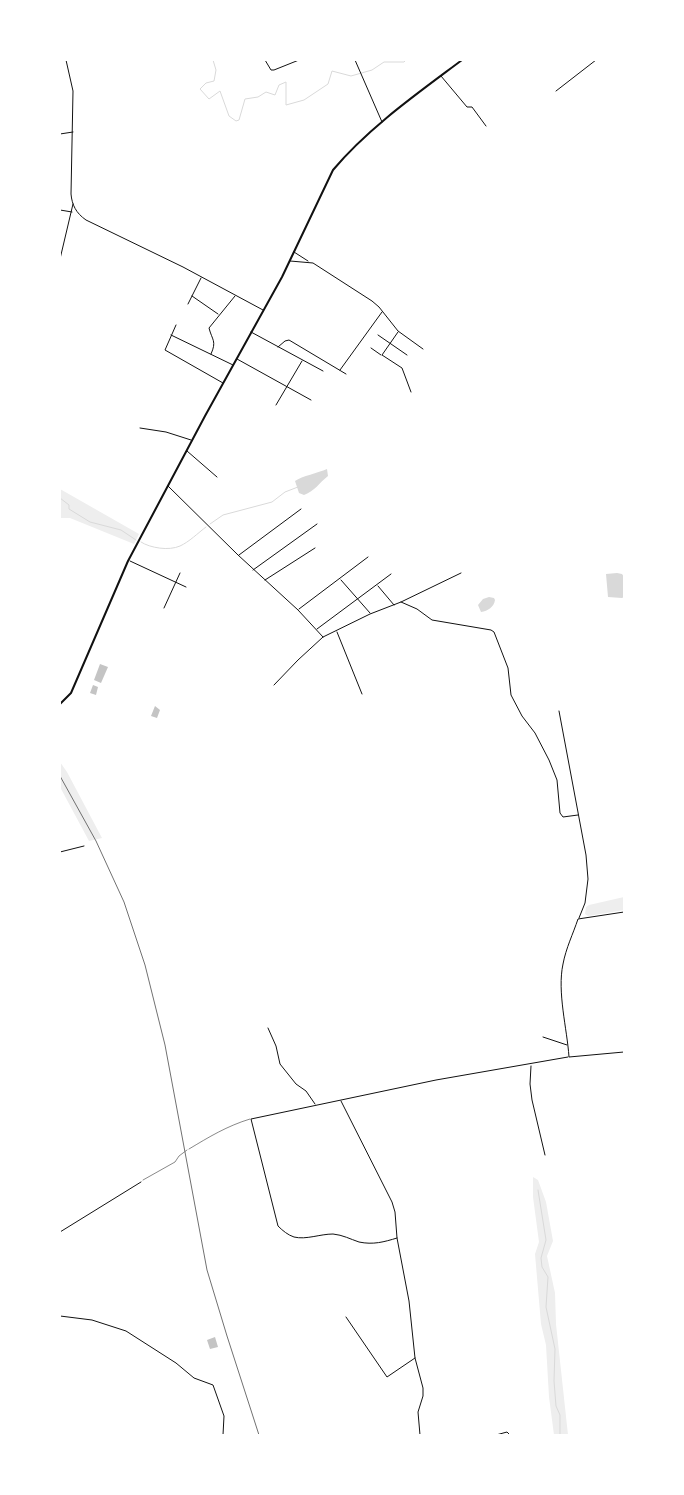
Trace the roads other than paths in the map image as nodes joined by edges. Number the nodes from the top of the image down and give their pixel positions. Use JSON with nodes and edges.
{"nodes":[{"id":1,"x":66,"y":60,"type":"edge"},
{"id":2,"x":265,"y":60,"type":"edge"},
{"id":3,"x":299,"y":60,"type":"edge"},
{"id":4,"x":355,"y":60,"type":"edge"},
{"id":5,"x":462,"y":60,"type":"edge"},
{"id":6,"x":596,"y":60,"type":"edge"},
{"id":7,"x":441,"y":76,"type":"junction"},
{"id":8,"x":556,"y":91,"type":"dead end"},
{"id":9,"x":382,"y":122,"type":"junction"},
{"id":10,"x":486,"y":126,"type":"dead end"},
{"id":11,"x":73,"y":132,"type":"junction"},
{"id":12,"x":60,"y":134,"type":"edge"},
{"id":13,"x":73,"y":204,"type":"junction"},
{"id":14,"x":60,"y":210,"type":"edge"},
{"id":15,"x":72,"y":212,"type":"junction"},
{"id":16,"x":294,"y":252,"type":"junction"},
{"id":17,"x":60,"y":259,"type":"edge"},
{"id":18,"x":289,"y":261,"type":"junction"},
{"id":19,"x":308,"y":262,"type":"junction"},
{"id":20,"x":202,"y":277,"type":"junction"},
{"id":21,"x":235,"y":295,"type":"junction"},
{"id":22,"x":192,"y":296,"type":"junction"},
{"id":23,"x":188,"y":304,"type":"dead end"},
{"id":24,"x":263,"y":310,"type":"junction"},
{"id":25,"x":383,"y":312,"type":"junction"},
{"id":26,"x":219,"y":315,"type":"junction"},
{"id":27,"x":176,"y":325,"type":"dead end"},
{"id":28,"x":398,"y":331,"type":"junction"},
{"id":29,"x":252,"y":332,"type":"junction"},
{"id":30,"x":171,"y":335,"type":"junction"},
{"id":31,"x":378,"y":335,"type":"dead end"},
{"id":32,"x":390,"y":343,"type":"junction"},
{"id":33,"x":278,"y":347,"type":"junction"},
{"id":34,"x":371,"y":348,"type":"dead end"},
{"id":35,"x":423,"y":349,"type":"dead end"},
{"id":36,"x":211,"y":354,"type":"junction"},
{"id":37,"x":382,"y":355,"type":"junction"},
{"id":38,"x":407,"y":355,"type":"dead end"},
{"id":39,"x":237,"y":359,"type":"junction"},
{"id":40,"x":302,"y":360,"type":"junction"},
{"id":41,"x":234,"y":365,"type":"junction"},
{"id":42,"x":340,"y":370,"type":"junction"},
{"id":43,"x":323,"y":371,"type":"dead end"},
{"id":44,"x":346,"y":374,"type":"dead end"},
{"id":45,"x":224,"y":384,"type":"junction"},
{"id":46,"x":287,"y":386,"type":"junction"},
{"id":47,"x":411,"y":392,"type":"dead end"},
{"id":48,"x":312,"y":400,"type":"dead end"},
{"id":49,"x":276,"y":405,"type":"dead end"},
{"id":50,"x":140,"y":428,"type":"dead end"},
{"id":51,"x":192,"y":440,"type":"junction"},
{"id":52,"x":186,"y":451,"type":"junction"},
{"id":53,"x":216,"y":477,"type":"dead end"},
{"id":54,"x":168,"y":486,"type":"junction"},
{"id":55,"x":301,"y":509,"type":"dead end"},
{"id":56,"x":317,"y":524,"type":"dead end"},
{"id":57,"x":315,"y":548,"type":"dead end"},
{"id":58,"x":238,"y":555,"type":"junction"},
{"id":59,"x":368,"y":557,"type":"dead end"},
{"id":60,"x":128,"y":560,"type":"junction"},
{"id":61,"x":253,"y":570,"type":"junction"},
{"id":62,"x":180,"y":573,"type":"dead end"},
{"id":63,"x":461,"y":573,"type":"dead end"},
{"id":64,"x":391,"y":574,"type":"dead end"},
{"id":65,"x":341,"y":579,"type":"junction"},
{"id":66,"x":265,"y":580,"type":"junction"},
{"id":67,"x":175,"y":583,"type":"junction"},
{"id":68,"x":377,"y":585,"type":"junction"},
{"id":69,"x":186,"y":587,"type":"dead end"},
{"id":70,"x":358,"y":600,"type":"junction"},
{"id":71,"x":401,"y":602,"type":"junction"},
{"id":72,"x":394,"y":605,"type":"junction"},
{"id":73,"x":164,"y":608,"type":"dead end"},
{"id":74,"x":298,"y":610,"type":"junction"},
{"id":75,"x":370,"y":614,"type":"junction"},
{"id":76,"x":316,"y":630,"type":"junction"},
{"id":77,"x":336,"y":631,"type":"junction"},
{"id":78,"x":323,"y":637,"type":"junction"},
{"id":79,"x":274,"y":685,"type":"dead end"},
{"id":80,"x":362,"y":694,"type":"dead end"},
{"id":81,"x":60,"y":704,"type":"edge"},
{"id":82,"x":559,"y":711,"type":"dead end"},
{"id":83,"x":578,"y":814,"type":"junction"},
{"id":84,"x":84,"y":846,"type":"dead end"},
{"id":85,"x":60,"y":852,"type":"edge"},
{"id":86,"x":624,"y":912,"type":"edge"},
{"id":87,"x":578,"y":919,"type":"junction"},
{"id":88,"x":268,"y":1028,"type":"dead end"},
{"id":89,"x":543,"y":1037,"type":"dead end"},
{"id":90,"x":568,"y":1045,"type":"junction"},
{"id":91,"x":624,"y":1052,"type":"edge"},
{"id":92,"x":569,"y":1057,"type":"junction"},
{"id":93,"x":531,"y":1064,"type":"junction"},
{"id":94,"x":340,"y":1100,"type":"junction"},
{"id":95,"x":316,"y":1106,"type":"junction"},
{"id":96,"x":251,"y":1119,"type":"junction"},
{"id":97,"x":189,"y":1149,"type":"road end"},
{"id":98,"x":545,"y":1156,"type":"dead end"},
{"id":99,"x":141,"y":1182,"type":"road end"},
{"id":100,"x":60,"y":1232,"type":"edge"},
{"id":101,"x":397,"y":1238,"type":"junction"},
{"id":102,"x":60,"y":1316,"type":"edge"},
{"id":103,"x":346,"y":1317,"type":"dead end"},
{"id":104,"x":416,"y":1358,"type":"junction"},
{"id":105,"x":224,"y":1435,"type":"edge"},
{"id":106,"x":420,"y":1435,"type":"edge"},
{"id":107,"x":496,"y":1435,"type":"edge"},
{"id":108,"x":510,"y":1435,"type":"edge"}],
"edges":[{"from":1,"to":11,"type":"street"},
{"from":2,"to":3,"type":"street"},
{"from":4,"to":9,"type":"street"},
{"from":5,"to":7,"type":"main road"},
{"from":6,"to":8,"type":"street"},
{"from":7,"to":9,"type":"main road"},
{"from":7,"to":10,"type":"street"},
{"from":9,"to":16,"type":"main road"},
{"from":11,"to":12,"type":"street"},
{"from":11,"to":13,"type":"street"},
{"from":13,"to":15,"type":"street"},
{"from":13,"to":20,"type":"street"},
{"from":14,"to":15,"type":"street"},
{"from":15,"to":17,"type":"street"},
{"from":16,"to":18,"type":"main road"},
{"from":16,"to":19,"type":"street"},
{"from":18,"to":19,"type":"street"},
{"from":18,"to":24,"type":"main road"},
{"from":19,"to":25,"type":"street"},
{"from":20,"to":21,"type":"street"},
{"from":20,"to":22,"type":"street"},
{"from":21,"to":24,"type":"street"},
{"from":21,"to":26,"type":"street"},
{"from":22,"to":23,"type":"street"},
{"from":22,"to":26,"type":"street"},
{"from":24,"to":29,"type":"main road"},
{"from":25,"to":28,"type":"street"},
{"from":25,"to":42,"type":"street"},
{"from":26,"to":36,"type":"street"},
{"from":27,"to":30,"type":"street"},
{"from":28,"to":32,"type":"street"},
{"from":28,"to":35,"type":"street"},
{"from":29,"to":33,"type":"street"},
{"from":29,"to":39,"type":"main road"},
{"from":30,"to":36,"type":"street"},
{"from":30,"to":45,"type":"street"},
{"from":31,"to":32,"type":"street"},
{"from":32,"to":37,"type":"street"},
{"from":32,"to":38,"type":"street"},
{"from":33,"to":40,"type":"street"},
{"from":33,"to":42,"type":"street"},
{"from":34,"to":37,"type":"street"},
{"from":36,"to":41,"type":"street"},
{"from":37,"to":47,"type":"street"},
{"from":39,"to":41,"type":"main road"},
{"from":39,"to":46,"type":"street"},
{"from":40,"to":43,"type":"street"},
{"from":40,"to":46,"type":"street"},
{"from":41,"to":45,"type":"main road"},
{"from":42,"to":44,"type":"street"},
{"from":45,"to":51,"type":"main road"},
{"from":46,"to":48,"type":"street"},
{"from":46,"to":49,"type":"street"},
{"from":50,"to":51,"type":"street"},
{"from":51,"to":52,"type":"main road"},
{"from":52,"to":53,"type":"street"},
{"from":52,"to":54,"type":"main road"},
{"from":54,"to":58,"type":"street"},
{"from":54,"to":60,"type":"main road"},
{"from":55,"to":58,"type":"street"},
{"from":56,"to":61,"type":"street"},
{"from":57,"to":66,"type":"street"},
{"from":58,"to":61,"type":"street"},
{"from":59,"to":65,"type":"street"},
{"from":60,"to":67,"type":"street"},
{"from":60,"to":81,"type":"main road"},
{"from":61,"to":66,"type":"street"},
{"from":62,"to":67,"type":"street"},
{"from":63,"to":71,"type":"street"},
{"from":64,"to":68,"type":"street"},
{"from":65,"to":70,"type":"street"},
{"from":65,"to":74,"type":"street"},
{"from":66,"to":74,"type":"street"},
{"from":67,"to":69,"type":"street"},
{"from":67,"to":73,"type":"street"},
{"from":68,"to":70,"type":"street"},
{"from":68,"to":72,"type":"street"},
{"from":70,"to":75,"type":"street"},
{"from":70,"to":76,"type":"street"},
{"from":71,"to":72,"type":"street"},
{"from":71,"to":83,"type":"street"},
{"from":72,"to":75,"type":"street"},
{"from":74,"to":76,"type":"street"},
{"from":75,"to":77,"type":"street"},
{"from":76,"to":78,"type":"street"},
{"from":77,"to":78,"type":"street"},
{"from":77,"to":80,"type":"street"},
{"from":78,"to":79,"type":"street"},
{"from":82,"to":83,"type":"street"},
{"from":83,"to":87,"type":"street"},
{"from":84,"to":85,"type":"street"},
{"from":86,"to":87,"type":"street"},
{"from":87,"to":90,"type":"street"},
{"from":88,"to":95,"type":"street"},
{"from":89,"to":90,"type":"street"},
{"from":90,"to":92,"type":"street"},
{"from":91,"to":92,"type":"street"},
{"from":92,"to":93,"type":"street"},
{"from":93,"to":94,"type":"street"},
{"from":93,"to":98,"type":"street"},
{"from":94,"to":95,"type":"street"},
{"from":94,"to":101,"type":"street"},
{"from":95,"to":96,"type":"street"},
{"from":96,"to":97,"type":"lane"},
{"from":96,"to":101,"type":"street"},
{"from":99,"to":100,"type":"street"},
{"from":101,"to":104,"type":"street"},
{"from":102,"to":105,"type":"street"},
{"from":103,"to":104,"type":"street"},
{"from":104,"to":106,"type":"street"},
{"from":107,"to":108,"type":"street"}]}
